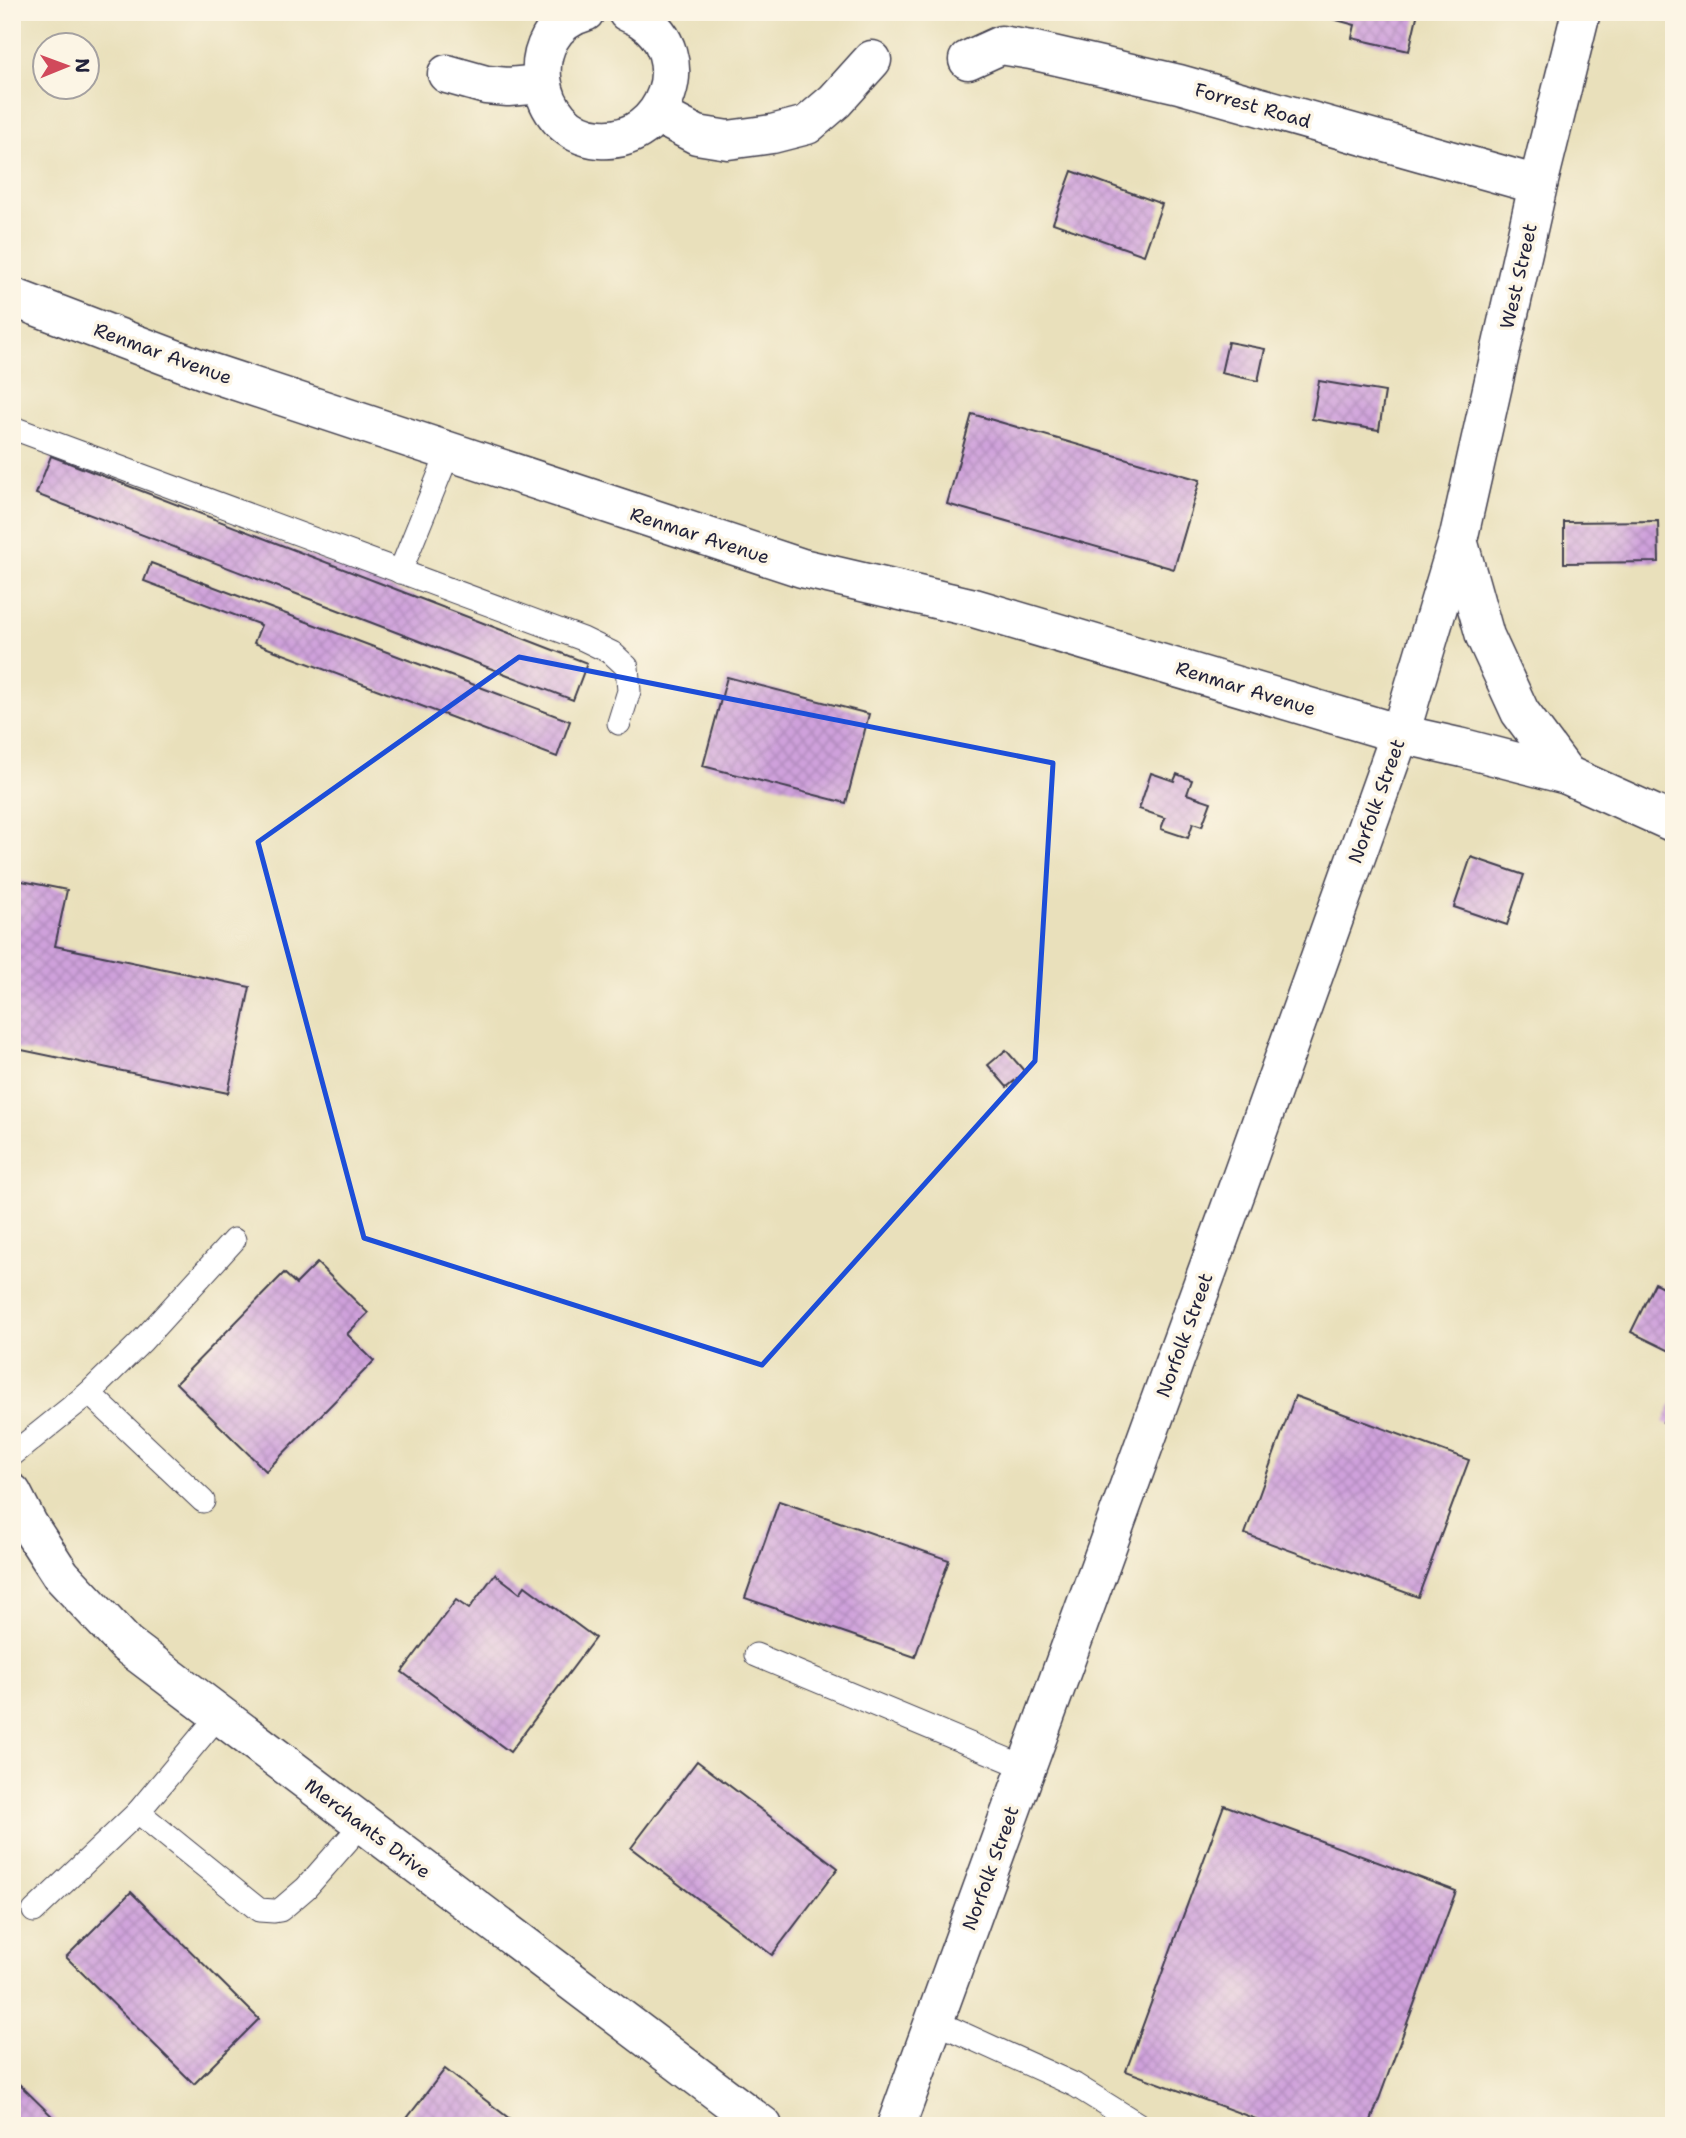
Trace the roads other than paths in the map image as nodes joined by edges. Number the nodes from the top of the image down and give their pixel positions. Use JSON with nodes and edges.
{"nodes":[{"id":1,"x":585,"y":12,"type":"edge"},
{"id":2,"x":626,"y":12,"type":"edge"},
{"id":3,"x":1581,"y":12,"type":"edge"},
{"id":4,"x":872,"y":60,"type":"dead end"},
{"id":5,"x":968,"y":60,"type":"dead end"},
{"id":6,"x":447,"y":74,"type":"dead end"},
{"id":7,"x":542,"y":84,"type":"junction"},
{"id":8,"x":657,"y":114,"type":"junction"},
{"id":9,"x":1538,"y":186,"type":"junction"},
{"id":10,"x":12,"y":297,"type":"edge"},
{"id":11,"x":13,"y":428,"type":"edge"},
{"id":12,"x":449,"y":452,"type":"junction"},
{"id":13,"x":1458,"y":540,"type":"junction"},
{"id":14,"x":400,"y":572,"type":"junction"},
{"id":15,"x":619,"y":723,"type":"dead end"},
{"id":16,"x":1400,"y":734,"type":"junction"},
{"id":17,"x":1567,"y":775,"type":"junction"},
{"id":18,"x":1674,"y":822,"type":"edge"},
{"id":19,"x":234,"y":1240,"type":"dead end"},
{"id":20,"x":89,"y":1393,"type":"junction"},
{"id":21,"x":12,"y":1455,"type":"edge"},
{"id":22,"x":12,"y":1493,"type":"edge"},
{"id":23,"x":203,"y":1501,"type":"dead end"},
{"id":24,"x":756,"y":1655,"type":"dead end"},
{"id":25,"x":219,"y":1715,"type":"junction"},
{"id":26,"x":1027,"y":1768,"type":"junction"},
{"id":27,"x":138,"y":1812,"type":"junction"},
{"id":28,"x":363,"y":1823,"type":"junction"},
{"id":29,"x":34,"y":1911,"type":"dead end"},
{"id":30,"x":934,"y":2021,"type":"junction"},
{"id":31,"x":763,"y":2126,"type":"edge"},
{"id":32,"x":896,"y":2126,"type":"edge"},
{"id":33,"x":1141,"y":2126,"type":"edge"}],
"edges":[{"from":1,"to":7,"type":"street"},
{"from":2,"to":8,"type":"street"},
{"from":3,"to":9,"type":"street","name":"West Street"},
{"from":4,"to":8,"type":"street"},
{"from":5,"to":9,"type":"street","name":"Forrest Road"},
{"from":6,"to":7,"type":"street"},
{"from":7,"to":8,"type":"street"},
{"from":9,"to":13,"type":"street","name":"West Street"},
{"from":10,"to":12,"type":"street","name":"Renmar Avenue"},
{"from":11,"to":14,"type":"lane"},
{"from":12,"to":14,"type":"lane"},
{"from":12,"to":16,"type":"street","name":"Renmar Avenue"},
{"from":13,"to":16,"type":"street","name":"Norfolk Street"},
{"from":13,"to":17,"type":"street"},
{"from":14,"to":15,"type":"lane"},
{"from":16,"to":17,"type":"street"},
{"from":16,"to":26,"type":"street","name":"Norfolk Street"},
{"from":17,"to":18,"type":"street"},
{"from":19,"to":20,"type":"lane"},
{"from":20,"to":21,"type":"lane"},
{"from":20,"to":23,"type":"lane"},
{"from":22,"to":25,"type":"street","name":"Merchants Drive"},
{"from":24,"to":26,"type":"lane"},
{"from":25,"to":27,"type":"lane"},
{"from":25,"to":28,"type":"street","name":"Merchants Drive"},
{"from":26,"to":30,"type":"street","name":"Norfolk Street"},
{"from":27,"to":28,"type":"lane"},
{"from":27,"to":29,"type":"lane"},
{"from":28,"to":31,"type":"street","name":"Merchants Drive"},
{"from":30,"to":32,"type":"street","name":"Norfolk Street"},
{"from":30,"to":33,"type":"lane"}]}
